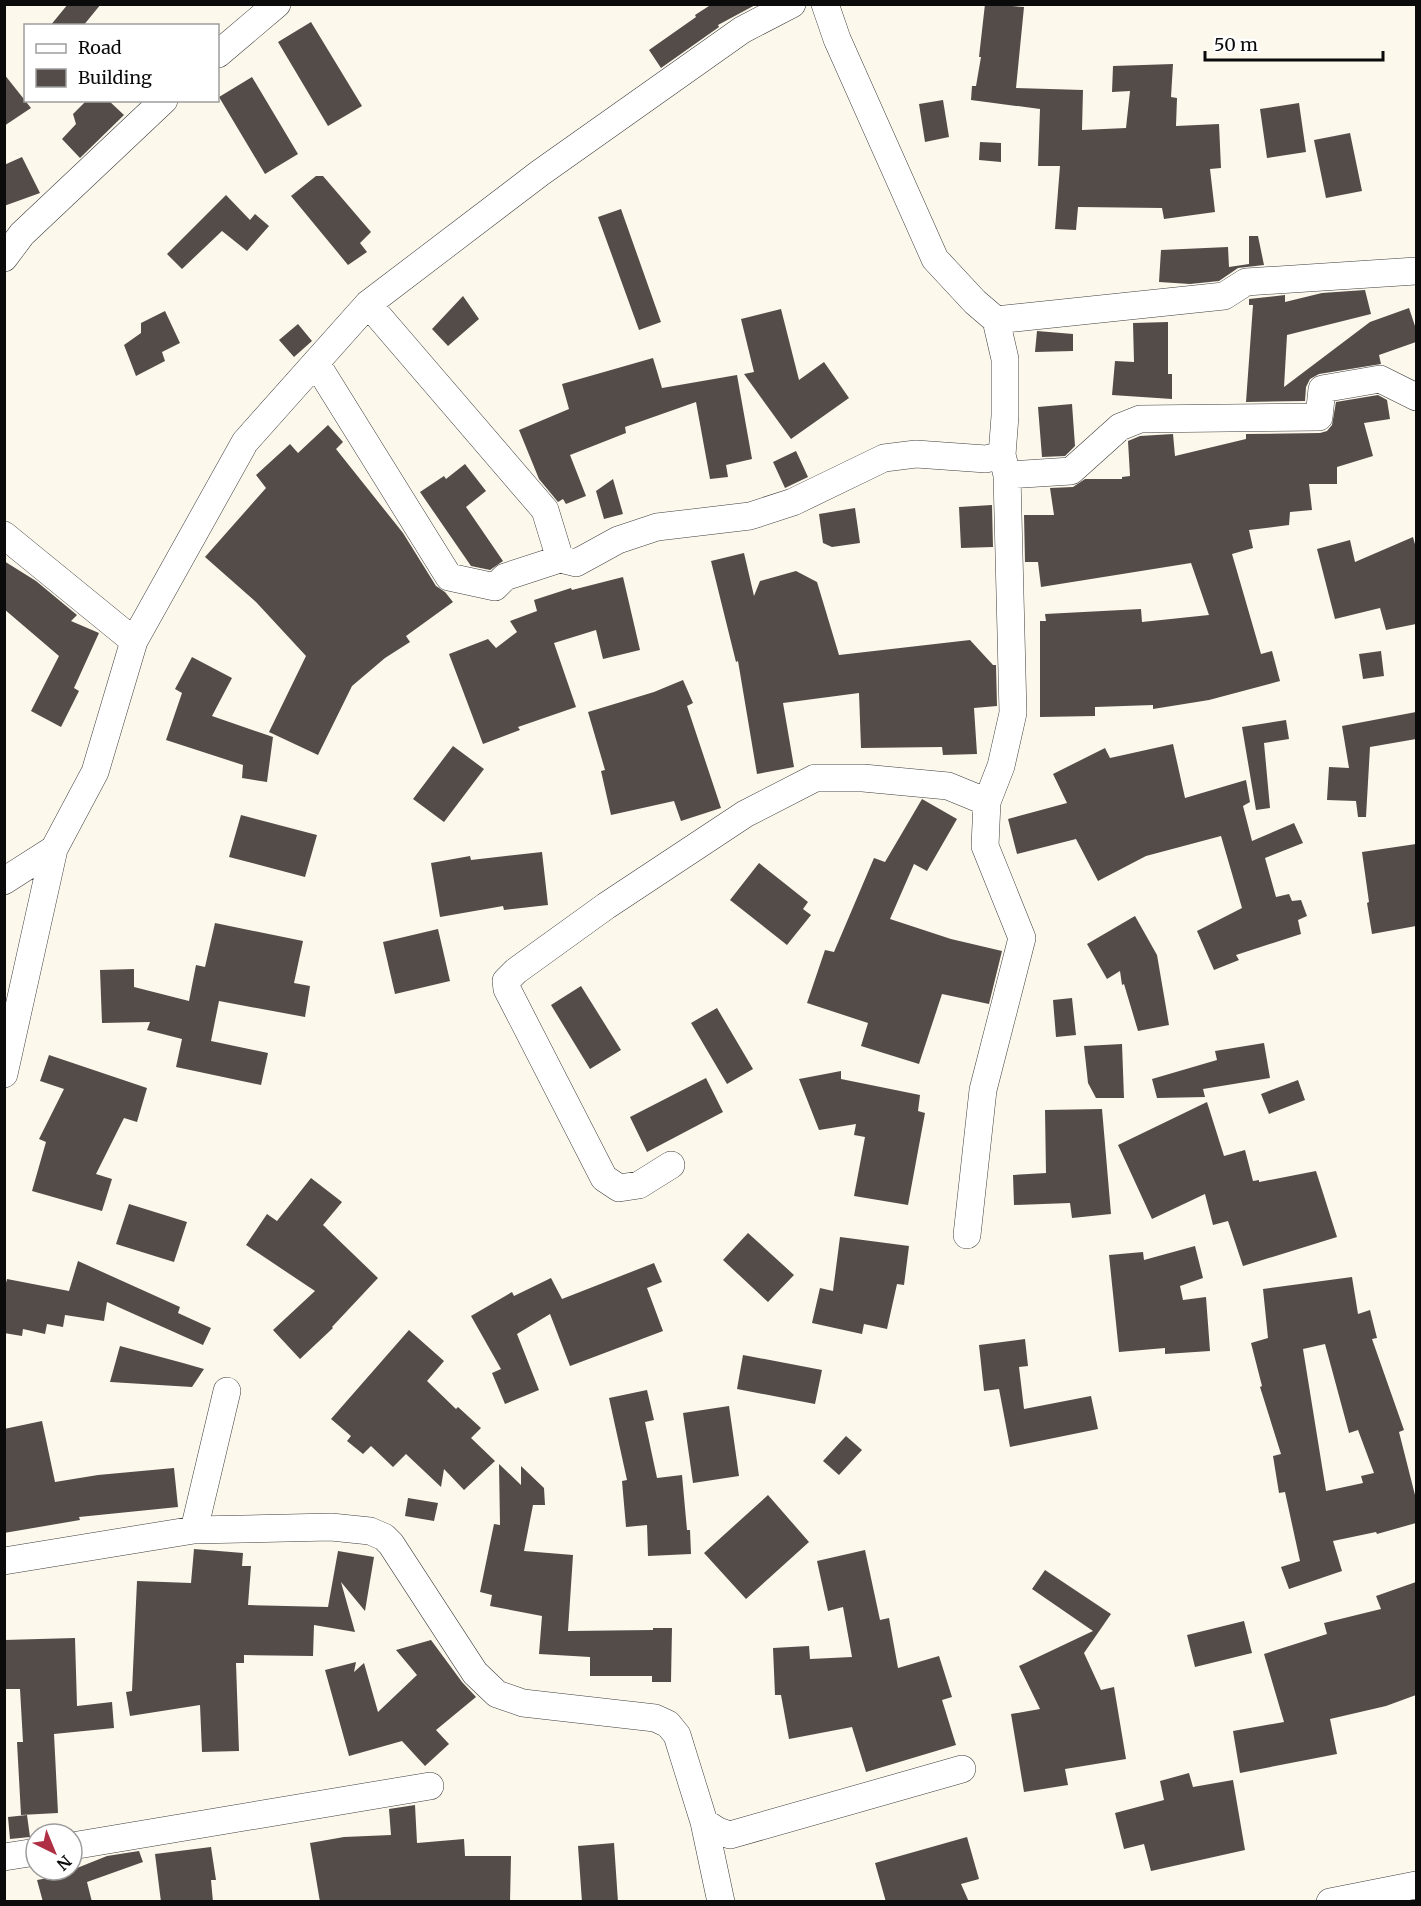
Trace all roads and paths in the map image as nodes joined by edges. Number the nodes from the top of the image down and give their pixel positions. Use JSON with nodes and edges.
{"nodes":[{"id":1,"x":277,"y":4,"type":"edge"},
{"id":2,"x":792,"y":4,"type":"edge"},
{"id":3,"x":825,"y":4,"type":"edge"},
{"id":4,"x":219,"y":53,"type":"edge"},
{"id":5,"x":162,"y":102,"type":"edge"},
{"id":6,"x":4,"y":258,"type":"edge"},
{"id":7,"x":1416,"y":271,"type":"edge"},
{"id":8,"x":368,"y":304,"type":"junction"},
{"id":9,"x":996,"y":320,"type":"junction"},
{"id":10,"x":316,"y":363,"type":"junction"},
{"id":11,"x":1416,"y":397,"type":"edge"},
{"id":12,"x":1004,"y":465,"type":"junction"},
{"id":13,"x":4,"y":535,"type":"edge"},
{"id":14,"x":560,"y":558,"type":"junction"},
{"id":15,"x":134,"y":641,"type":"junction"},
{"id":16,"x":987,"y":802,"type":"junction"},
{"id":17,"x":54,"y":849,"type":"junction"},
{"id":18,"x":4,"y":881,"type":"edge"},
{"id":19,"x":4,"y":1074,"type":"edge"},
{"id":20,"x":671,"y":1165,"type":"dead end"},
{"id":21,"x":967,"y":1235,"type":"dead end"},
{"id":22,"x":227,"y":1390,"type":"dead end"},
{"id":23,"x":194,"y":1530,"type":"junction"},
{"id":24,"x":4,"y":1561,"type":"edge"},
{"id":25,"x":962,"y":1769,"type":"dead end"},
{"id":26,"x":430,"y":1786,"type":"dead end"},
{"id":27,"x":704,"y":1822,"type":"junction"},
{"id":28,"x":84,"y":1844,"type":"edge"},
{"id":29,"x":24,"y":1854,"type":"edge"},
{"id":30,"x":4,"y":1857,"type":"edge"},
{"id":31,"x":1416,"y":1885,"type":"edge"},
{"id":32,"x":721,"y":1902,"type":"edge"},
{"id":33,"x":1330,"y":1902,"type":"edge"}],
"edges":[{"from":1,"to":4,"type":"street"},
{"from":2,"to":8,"type":"street"},
{"from":3,"to":9,"type":"street"},
{"from":5,"to":6,"type":"street"},
{"from":7,"to":9,"type":"street"},
{"from":8,"to":10,"type":"street"},
{"from":8,"to":14,"type":"street"},
{"from":9,"to":12,"type":"street"},
{"from":10,"to":14,"type":"street"},
{"from":10,"to":15,"type":"street"},
{"from":11,"to":12,"type":"street"},
{"from":12,"to":14,"type":"street"},
{"from":12,"to":16,"type":"street"},
{"from":13,"to":15,"type":"street"},
{"from":15,"to":17,"type":"street"},
{"from":16,"to":20,"type":"street"},
{"from":16,"to":21,"type":"street"},
{"from":17,"to":18,"type":"street"},
{"from":17,"to":19,"type":"street"},
{"from":22,"to":23,"type":"street"},
{"from":23,"to":24,"type":"street"},
{"from":23,"to":27,"type":"street"},
{"from":25,"to":27,"type":"street"},
{"from":26,"to":28,"type":"street"},
{"from":27,"to":32,"type":"street"},
{"from":29,"to":30,"type":"street"},
{"from":31,"to":33,"type":"street"}]}
